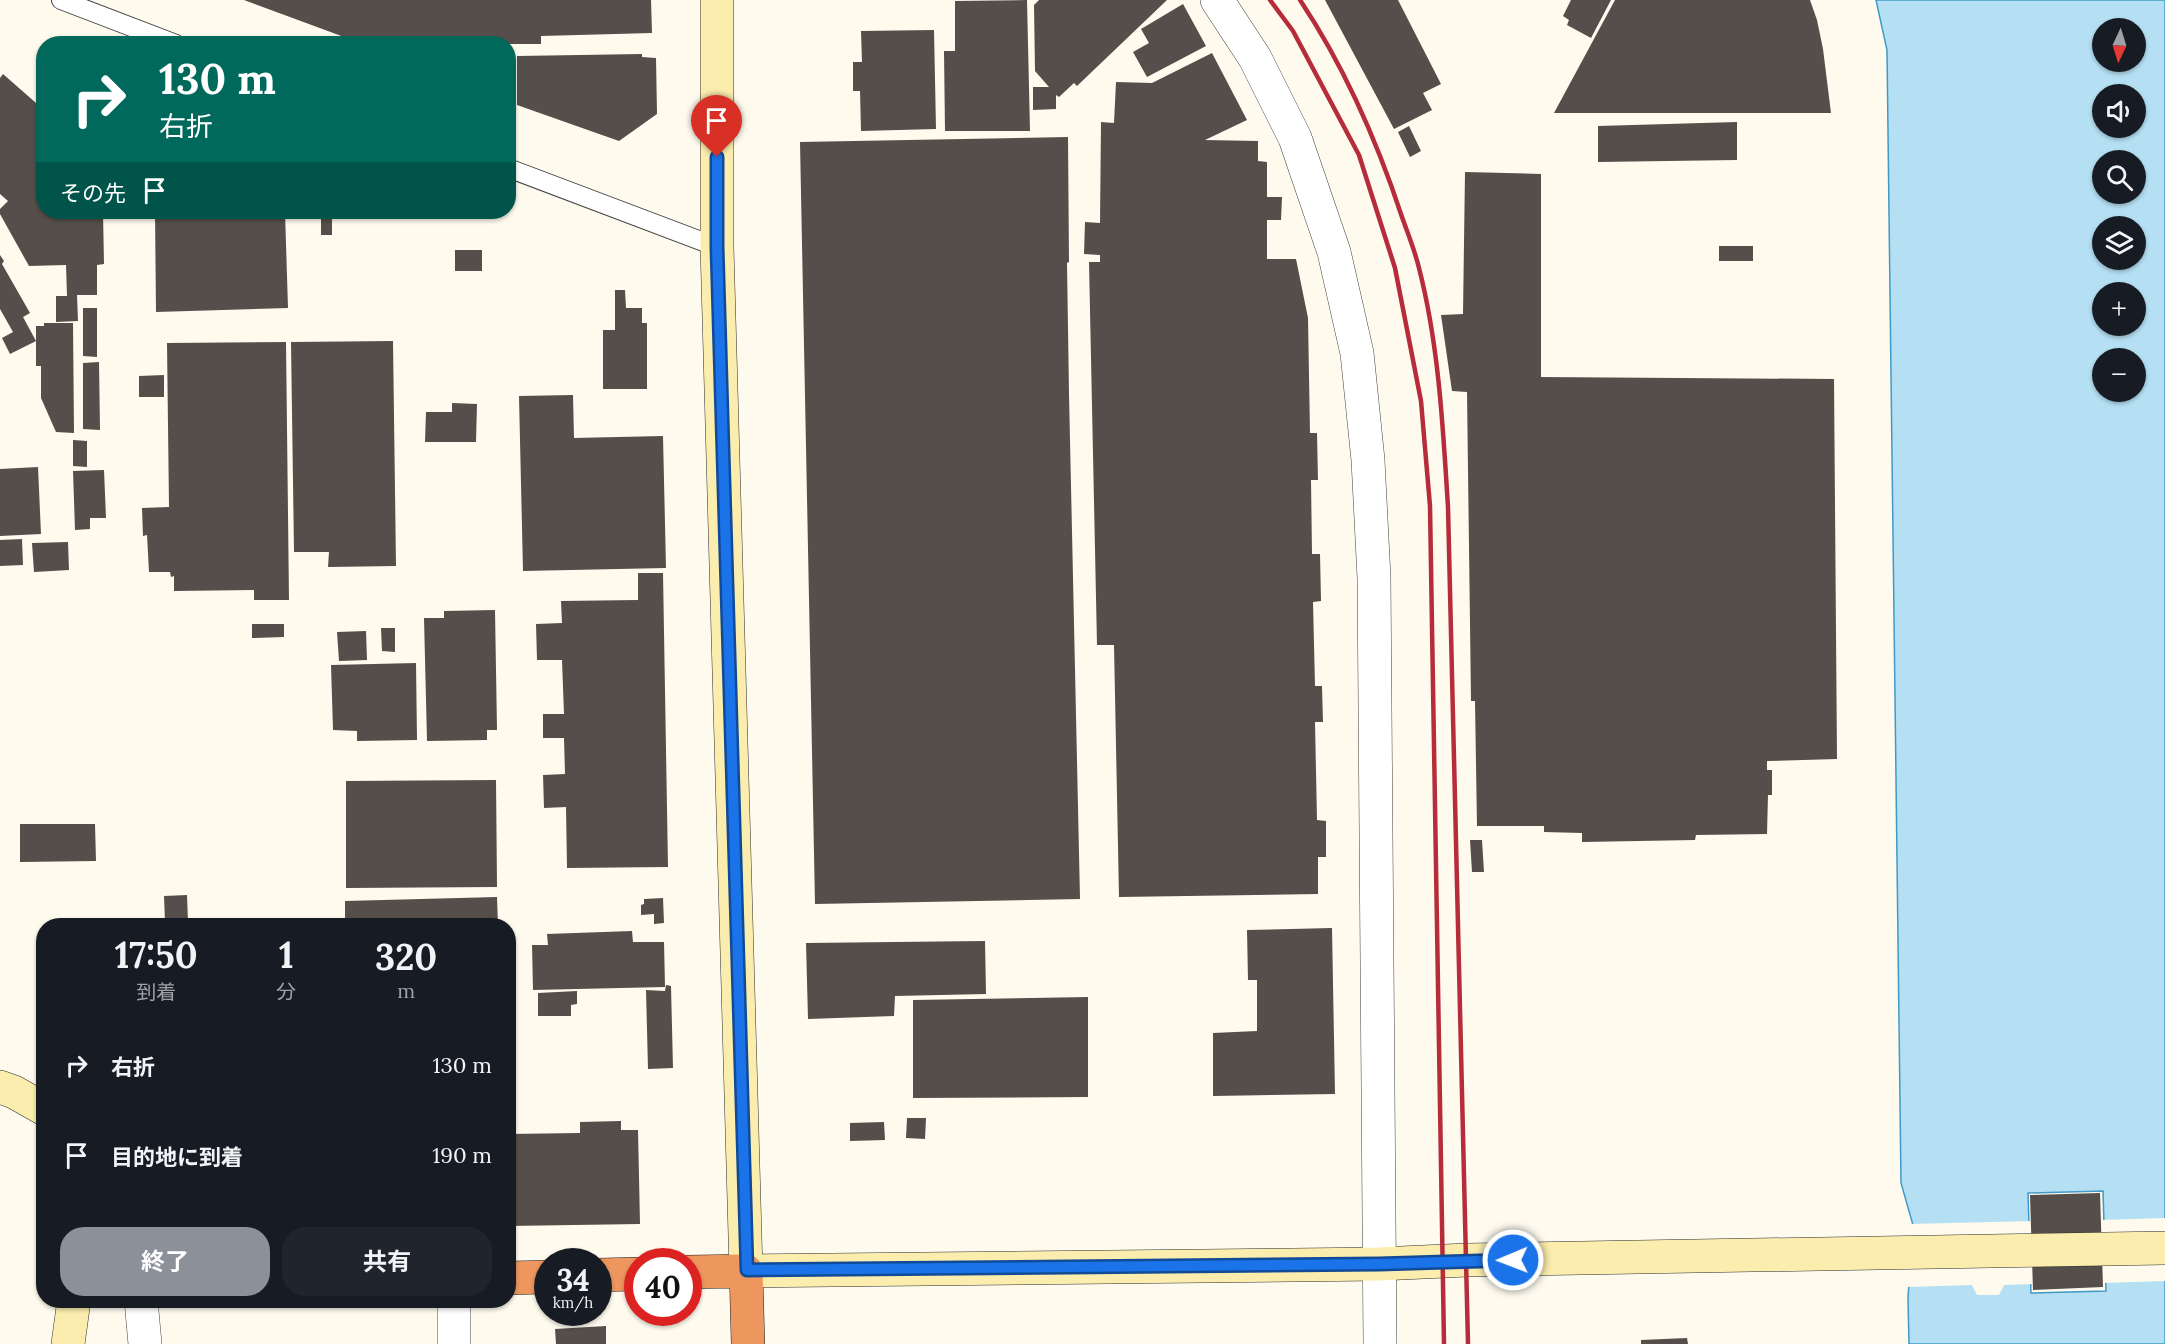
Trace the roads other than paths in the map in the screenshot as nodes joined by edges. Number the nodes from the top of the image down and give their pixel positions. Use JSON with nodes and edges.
{"nodes":[{"id":1,"x":61,"y":0,"type":"edge"},
{"id":2,"x":717,"y":0,"type":"edge"},
{"id":3,"x":1217,"y":0,"type":"edge"},
{"id":4,"x":103,"y":8,"type":"edge"},
{"id":5,"x":161,"y":36,"type":"edge"},
{"id":6,"x":516,"y":171,"type":"edge"},
{"id":7,"x":717,"y":247,"type":"junction"},
{"id":8,"x":0,"y":1087,"type":"edge"},
{"id":9,"x":36,"y":1104,"type":"edge"},
{"id":10,"x":2165,"y":1248,"type":"edge"},
{"id":11,"x":1379,"y":1264,"type":"junction"},
{"id":12,"x":747,"y":1270,"type":"junction"},
{"id":13,"x":702,"y":1272,"type":"edge"},
{"id":14,"x":534,"y":1277,"type":"edge"},
{"id":15,"x":516,"y":1278,"type":"edge"},
{"id":16,"x":73,"y":1308,"type":"edge"},
{"id":17,"x":142,"y":1308,"type":"edge"},
{"id":18,"x":454,"y":1308,"type":"edge"},
{"id":19,"x":68,"y":1344,"type":"edge"},
{"id":20,"x":145,"y":1344,"type":"edge"},
{"id":21,"x":454,"y":1344,"type":"edge"},
{"id":22,"x":748,"y":1344,"type":"edge"},
{"id":23,"x":1380,"y":1344,"type":"edge"}],
"edges":[{"from":1,"to":4,"type":"lane"},
{"from":2,"to":7,"type":"street"},
{"from":3,"to":11,"type":"street"},
{"from":4,"to":5,"type":"lane"},
{"from":6,"to":7,"type":"lane"},
{"from":7,"to":12,"type":"street"},
{"from":8,"to":9,"type":"street"},
{"from":10,"to":11,"type":"street"},
{"from":11,"to":12,"type":"street"},
{"from":11,"to":23,"type":"street"},
{"from":12,"to":13,"type":"highway"},
{"from":12,"to":22,"type":"highway"},
{"from":14,"to":15,"type":"highway"},
{"from":16,"to":19,"type":"street"},
{"from":17,"to":20,"type":"street"},
{"from":18,"to":21,"type":"street"}]}
